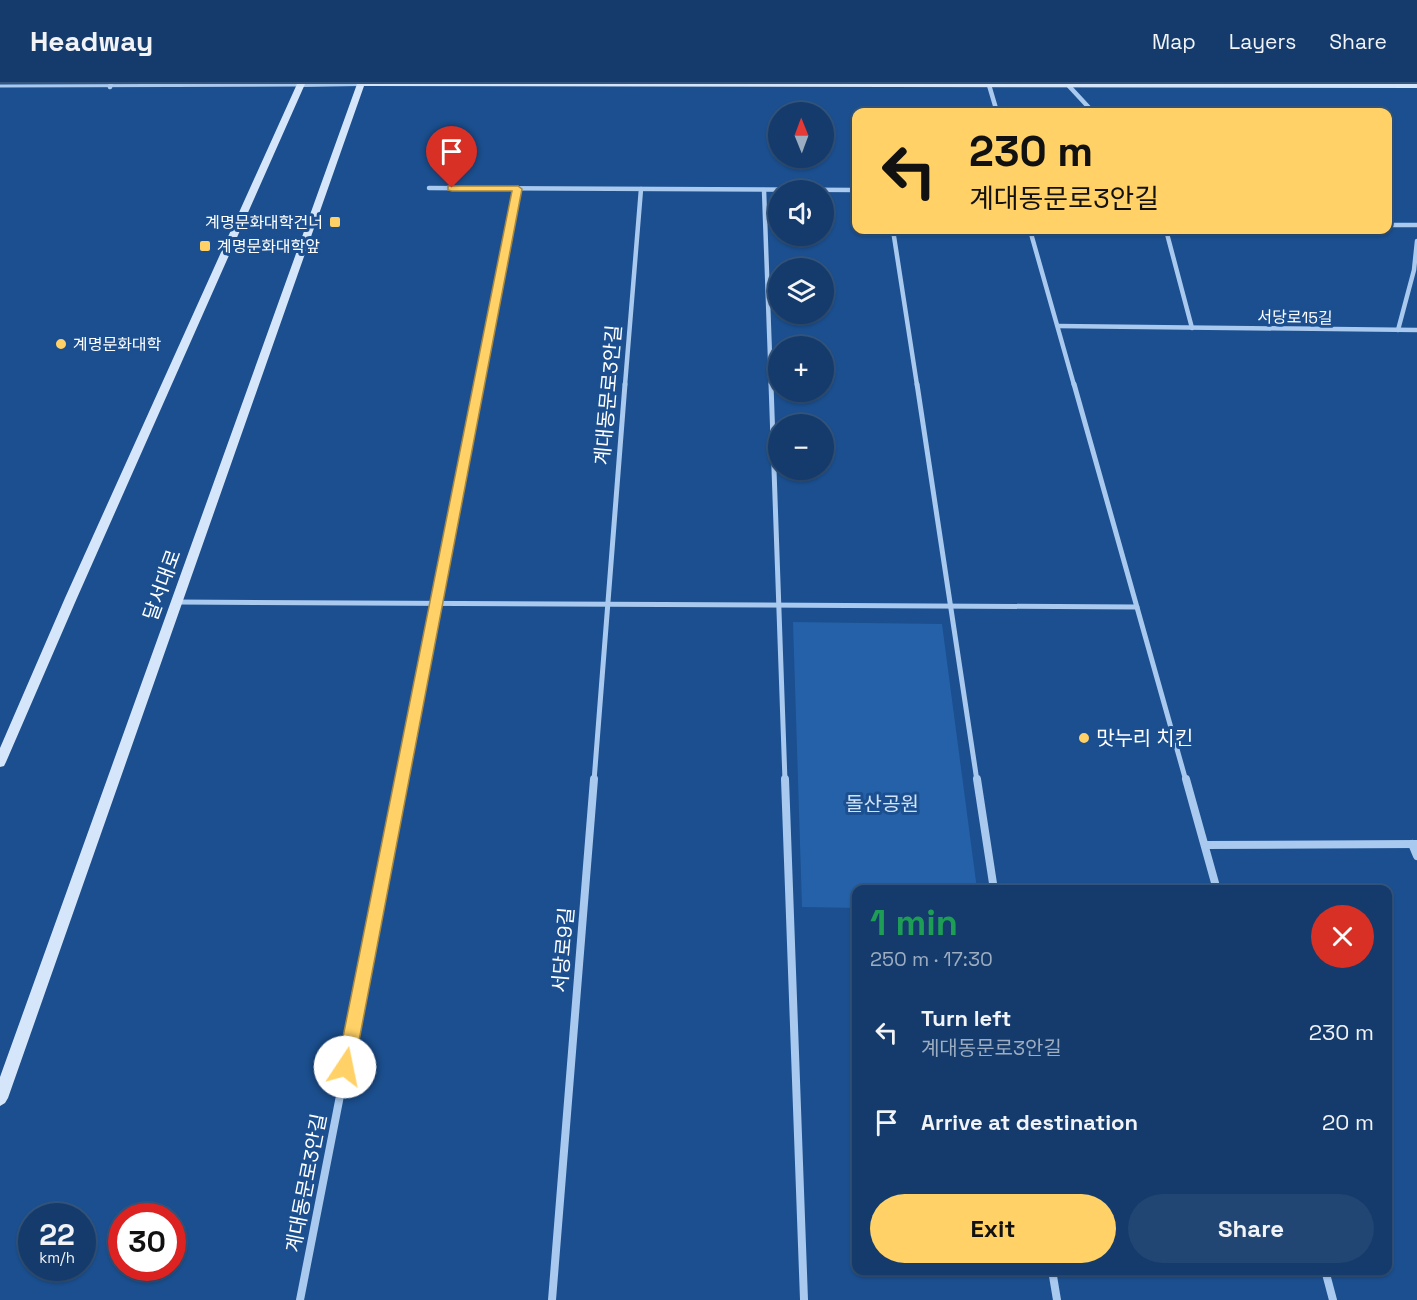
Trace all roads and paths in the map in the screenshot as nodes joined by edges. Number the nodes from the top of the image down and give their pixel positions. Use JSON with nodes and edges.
{"nodes":[{"id":1,"x":301,"y":84,"type":"edge"},
{"id":2,"x":361,"y":84,"type":"edge"},
{"id":3,"x":110,"y":85,"type":"edge"},
{"id":4,"x":989,"y":85,"type":"edge"},
{"id":5,"x":1068,"y":85,"type":"edge"},
{"id":6,"x":1311,"y":85,"type":"edge"},
{"id":7,"x":0,"y":86,"type":"edge"},
{"id":8,"x":1417,"y":86,"type":"edge"},
{"id":9,"x":996,"y":108,"type":"edge"},
{"id":10,"x":1089,"y":108,"type":"edge"},
{"id":11,"x":429,"y":188,"type":"dead end"},
{"id":12,"x":518,"y":189,"type":"junction"},
{"id":13,"x":641,"y":189,"type":"junction"},
{"id":14,"x":764,"y":190,"type":"junction"},
{"id":15,"x":852,"y":190,"type":"edge"},
{"id":16,"x":1392,"y":225,"type":"edge"},
{"id":17,"x":1417,"y":225,"type":"edge"},
{"id":18,"x":894,"y":234,"type":"edge"},
{"id":19,"x":1031,"y":234,"type":"edge"},
{"id":20,"x":1167,"y":234,"type":"edge"},
{"id":21,"x":1417,"y":241,"type":"edge"},
{"id":22,"x":1058,"y":326,"type":"junction"},
{"id":23,"x":1192,"y":328,"type":"junction"},
{"id":24,"x":1398,"y":330,"type":"junction"},
{"id":25,"x":1417,"y":330,"type":"edge"},
{"id":26,"x":175,"y":602,"type":"junction"},
{"id":27,"x":437,"y":602,"type":"junction"},
{"id":28,"x":607,"y":603,"type":"junction"},
{"id":29,"x":778,"y":604,"type":"junction"},
{"id":30,"x":951,"y":606,"type":"junction"},
{"id":31,"x":1137,"y":607,"type":"junction"},
{"id":32,"x":0,"y":762,"type":"edge"},
{"id":33,"x":1415,"y":844,"type":"edge"},
{"id":34,"x":1205,"y":845,"type":"junction"},
{"id":35,"x":1417,"y":856,"type":"edge"},
{"id":36,"x":993,"y":885,"type":"edge"},
{"id":37,"x":1216,"y":885,"type":"edge"},
{"id":38,"x":0,"y":1098,"type":"edge"},
{"id":39,"x":1053,"y":1275,"type":"edge"},
{"id":40,"x":1326,"y":1275,"type":"edge"},
{"id":41,"x":300,"y":1300,"type":"edge"},
{"id":42,"x":552,"y":1300,"type":"edge"},
{"id":43,"x":804,"y":1300,"type":"edge"},
{"id":44,"x":1057,"y":1300,"type":"edge"},
{"id":45,"x":1333,"y":1300,"type":"edge"}],
"edges":[{"from":1,"to":2,"type":"street"},
{"from":1,"to":3,"type":"lane"},
{"from":1,"to":32,"type":"main road"},
{"from":2,"to":4,"type":"main road"},
{"from":2,"to":26,"type":"main road","name":"달서대로"},
{"from":3,"to":7,"type":"lane"},
{"from":4,"to":5,"type":"main road"},
{"from":4,"to":9,"type":"street"},
{"from":5,"to":6,"type":"main road"},
{"from":5,"to":10,"type":"street"},
{"from":6,"to":8,"type":"main road"},
{"from":11,"to":12,"type":"street"},
{"from":12,"to":13,"type":"street"},
{"from":12,"to":27,"type":"street","name":"계대동문로3안길"},
{"from":13,"to":14,"type":"street"},
{"from":13,"to":28,"type":"street","name":"계대동문로3안길"},
{"from":14,"to":15,"type":"street"},
{"from":14,"to":29,"type":"street"},
{"from":16,"to":17,"type":"street"},
{"from":18,"to":30,"type":"street"},
{"from":19,"to":22,"type":"street"},
{"from":20,"to":23,"type":"street"},
{"from":21,"to":24,"type":"street"},
{"from":22,"to":23,"type":"street","name":"서당로15길"},
{"from":22,"to":31,"type":"street"},
{"from":23,"to":24,"type":"street","name":"서당로15길"},
{"from":24,"to":25,"type":"street","name":"서당로15길"},
{"from":26,"to":27,"type":"street"},
{"from":26,"to":38,"type":"main road","name":"달서대로"},
{"from":27,"to":28,"type":"street"},
{"from":27,"to":41,"type":"street","name":"계대동문로3안길"},
{"from":28,"to":29,"type":"street"},
{"from":28,"to":42,"type":"street","name":"서당로9길"},
{"from":29,"to":30,"type":"street"},
{"from":29,"to":43,"type":"street"},
{"from":30,"to":31,"type":"street"},
{"from":30,"to":36,"type":"street"},
{"from":31,"to":34,"type":"street"},
{"from":33,"to":34,"type":"street"},
{"from":33,"to":35,"type":"street"},
{"from":34,"to":37,"type":"street"},
{"from":39,"to":44,"type":"street"},
{"from":40,"to":45,"type":"street"}]}
